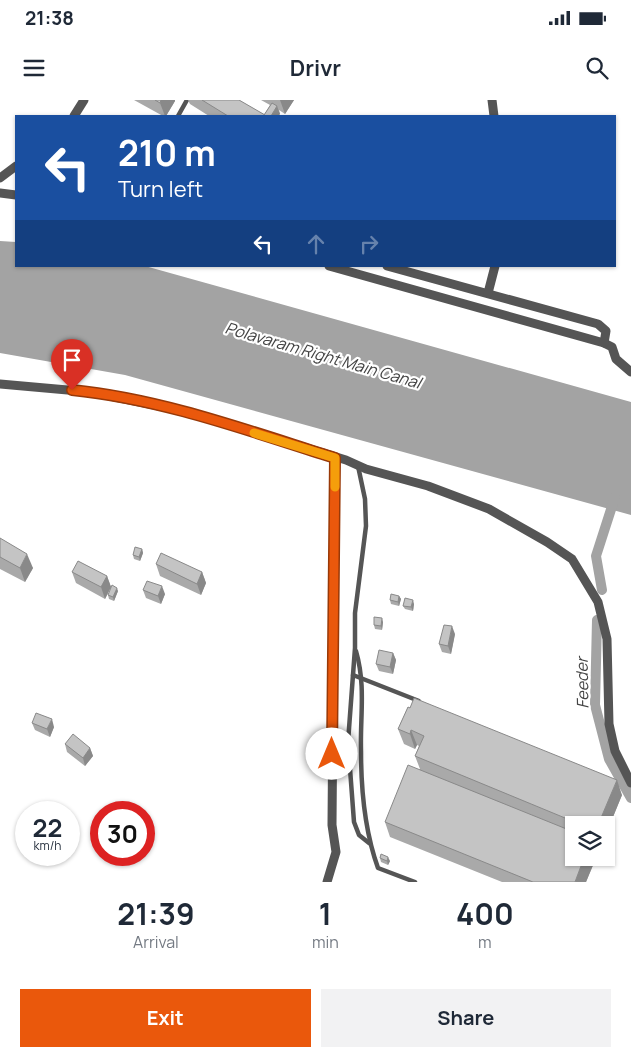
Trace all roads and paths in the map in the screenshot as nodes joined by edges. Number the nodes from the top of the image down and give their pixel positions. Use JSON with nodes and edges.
{"nodes":[{"id":1,"x":84,"y":100,"type":"edge"},
{"id":2,"x":187,"y":100,"type":"edge"},
{"id":3,"x":492,"y":100,"type":"edge"},
{"id":4,"x":75,"y":115,"type":"edge"},
{"id":5,"x":179,"y":115,"type":"edge"},
{"id":6,"x":494,"y":115,"type":"edge"},
{"id":7,"x":15,"y":167,"type":"edge"},
{"id":8,"x":1,"y":175,"type":"edge"},
{"id":9,"x":15,"y":176,"type":"edge"},
{"id":10,"x":0,"y":193,"type":"edge"},
{"id":11,"x":15,"y":196,"type":"edge"},
{"id":12,"x":333,"y":267,"type":"edge"},
{"id":13,"x":391,"y":267,"type":"edge"},
{"id":14,"x":495,"y":267,"type":"edge"},
{"id":15,"x":488,"y":293,"type":"junction"},
{"id":16,"x":604,"y":343,"type":"junction"},
{"id":17,"x":631,"y":372,"type":"edge"},
{"id":18,"x":0,"y":384,"type":"edge"},
{"id":19,"x":335,"y":458,"type":"junction"},
{"id":20,"x":358,"y":464,"type":"junction"},
{"id":21,"x":355,"y":648,"type":"junction"},
{"id":22,"x":353,"y":675,"type":"junction"},
{"id":23,"x":363,"y":679,"type":"junction"},
{"id":24,"x":427,"y":705,"type":"edge"},
{"id":25,"x":631,"y":783,"type":"edge"},
{"id":26,"x":369,"y":843,"type":"junction"},
{"id":27,"x":327,"y":882,"type":"edge"},
{"id":28,"x":416,"y":882,"type":"edge"}],
"edges":[{"from":1,"to":4,"type":"street"},
{"from":2,"to":5,"type":"lane"},
{"from":3,"to":6,"type":"street"},
{"from":7,"to":8,"type":"street"},
{"from":8,"to":9,"type":"street"},
{"from":10,"to":11,"type":"street"},
{"from":12,"to":16,"type":"street"},
{"from":13,"to":15,"type":"street"},
{"from":14,"to":15,"type":"street"},
{"from":15,"to":16,"type":"street"},
{"from":16,"to":17,"type":"street"},
{"from":18,"to":19,"type":"street"},
{"from":19,"to":20,"type":"street"},
{"from":19,"to":27,"type":"street"},
{"from":20,"to":21,"type":"lane"},
{"from":20,"to":25,"type":"street"},
{"from":21,"to":22,"type":"lane"},
{"from":21,"to":23,"type":"lane"},
{"from":22,"to":23,"type":"lane"},
{"from":22,"to":26,"type":"lane"},
{"from":23,"to":24,"type":"lane"},
{"from":23,"to":26,"type":"lane"},
{"from":26,"to":28,"type":"lane"}]}
